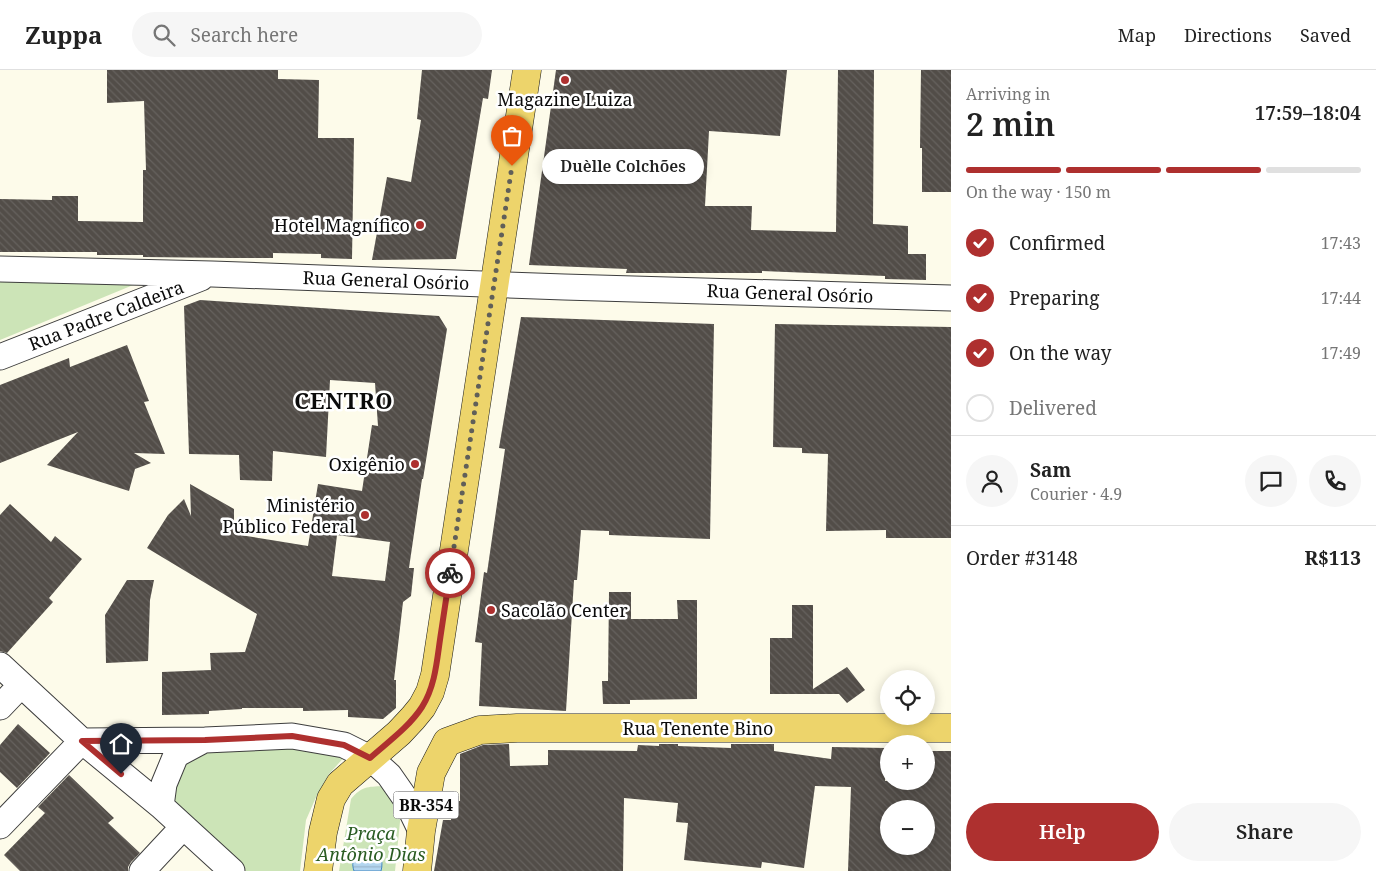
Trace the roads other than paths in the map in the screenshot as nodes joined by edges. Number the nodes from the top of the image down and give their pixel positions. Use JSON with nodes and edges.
{"nodes":[{"id":1,"x":527,"y":70,"type":"edge"},
{"id":2,"x":0,"y":269,"type":"edge"},
{"id":3,"x":212,"y":274,"type":"junction"},
{"id":4,"x":495,"y":284,"type":"junction"},
{"id":5,"x":951,"y":298,"type":"edge"},
{"id":6,"x":0,"y":356,"type":"edge"},
{"id":7,"x":0,"y":665,"type":"edge"},
{"id":8,"x":21,"y":685,"type":"junction"},
{"id":9,"x":0,"y":707,"type":"edge"},
{"id":10,"x":951,"y":728,"type":"edge"},
{"id":11,"x":205,"y":740,"type":"junction"},
{"id":12,"x":82,"y":741,"type":"junction"},
{"id":13,"x":370,"y":758,"type":"junction"},
{"id":14,"x":161,"y":806,"type":"junction"},
{"id":15,"x":0,"y":826,"type":"edge"},
{"id":16,"x":183,"y":827,"type":"junction"},
{"id":17,"x":422,"y":831,"type":"junction"},
{"id":18,"x":142,"y":871,"type":"edge"},
{"id":19,"x":232,"y":871,"type":"edge"},
{"id":20,"x":318,"y":871,"type":"edge"},
{"id":21,"x":417,"y":871,"type":"edge"}],
"edges":[{"from":1,"to":4,"type":"main road"},
{"from":2,"to":3,"type":"street","name":"Rua General Osório"},
{"from":3,"to":4,"type":"street","name":"Rua General Osório"},
{"from":3,"to":6,"type":"street","name":"Rua Padre Caldeira"},
{"from":4,"to":5,"type":"street","name":"Rua General Osório"},
{"from":4,"to":13,"type":"main road"},
{"from":7,"to":8,"type":"street"},
{"from":8,"to":9,"type":"street"},
{"from":8,"to":12,"type":"street"},
{"from":10,"to":17,"type":"main road","name":"Rua Tenente Bino","number":"BR-354"},
{"from":11,"to":12,"type":"street"},
{"from":11,"to":13,"type":"street"},
{"from":11,"to":14,"type":"street"},
{"from":12,"to":14,"type":"street"},
{"from":12,"to":15,"type":"street"},
{"from":13,"to":17,"type":"street"},
{"from":13,"to":20,"type":"main road"},
{"from":14,"to":16,"type":"street"},
{"from":16,"to":18,"type":"street"},
{"from":16,"to":19,"type":"street"},
{"from":17,"to":21,"type":"main road","number":"BR-354"}]}
